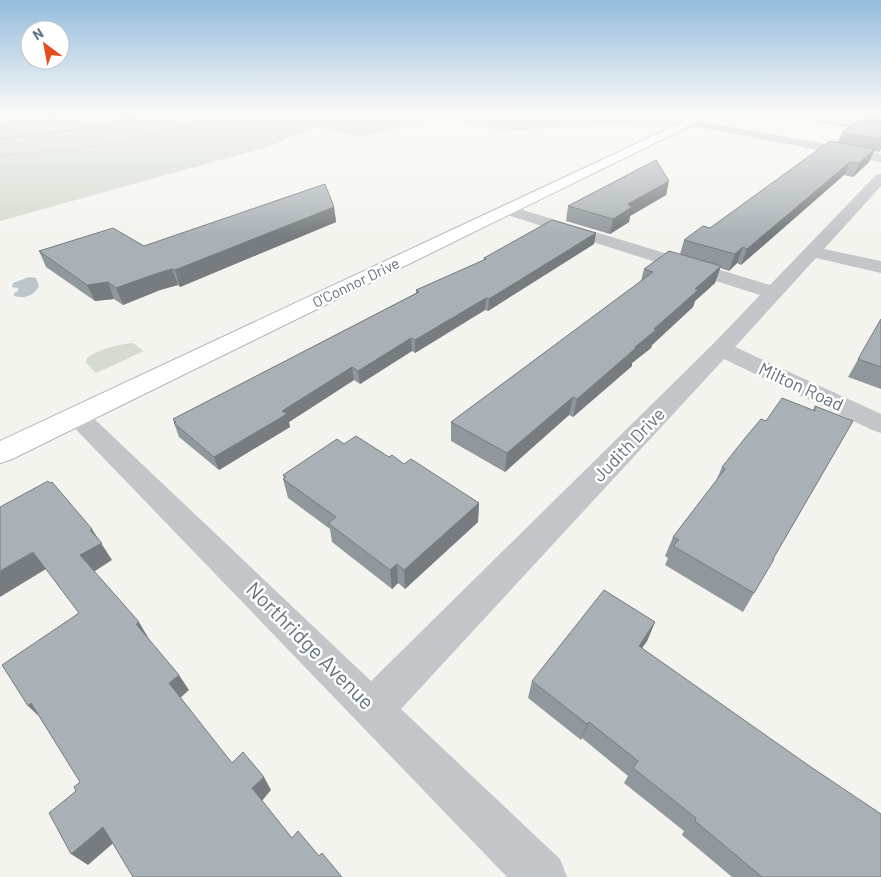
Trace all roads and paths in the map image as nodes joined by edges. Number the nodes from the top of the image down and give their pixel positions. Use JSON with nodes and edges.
{"nodes":[{"id":1,"x":12,"y":154,"type":"edge"},
{"id":2,"x":626,"y":154,"type":"edge"},
{"id":3,"x":859,"y":154,"type":"edge"},
{"id":4,"x":0,"y":156,"type":"edge"},
{"id":5,"x":881,"y":158,"type":"edge"},
{"id":6,"x":881,"y":178,"type":"edge"},
{"id":7,"x":507,"y":210,"type":"junction"},
{"id":8,"x":812,"y":252,"type":"junction"},
{"id":9,"x":881,"y":267,"type":"edge"},
{"id":10,"x":774,"y":293,"type":"junction"},
{"id":11,"x":721,"y":349,"type":"junction"},
{"id":12,"x":76,"y":418,"type":"junction"},
{"id":13,"x":881,"y":424,"type":"edge"},
{"id":14,"x":0,"y":454,"type":"edge"},
{"id":15,"x":373,"y":708,"type":"junction"},
{"id":16,"x":542,"y":877,"type":"edge"}],
"edges":[{"from":1,"to":4,"type":"path"},
{"from":2,"to":7,"type":"main road","name":"O'Connor Drive"},
{"from":3,"to":5,"type":"street"},
{"from":6,"to":8,"type":"street","name":"Judith Drive"},
{"from":7,"to":10,"type":"street"},
{"from":7,"to":12,"type":"main road","name":"O'Connor Drive"},
{"from":8,"to":9,"type":"street"},
{"from":8,"to":10,"type":"street","name":"Judith Drive"},
{"from":10,"to":11,"type":"street","name":"Judith Drive"},
{"from":11,"to":13,"type":"street","name":"Milton Road"},
{"from":11,"to":15,"type":"street","name":"Judith Drive"},
{"from":12,"to":14,"type":"main road","name":"O'Connor Drive"},
{"from":12,"to":15,"type":"street","name":"Northridge Avenue"},
{"from":15,"to":16,"type":"street","name":"Northridge Avenue"}]}
